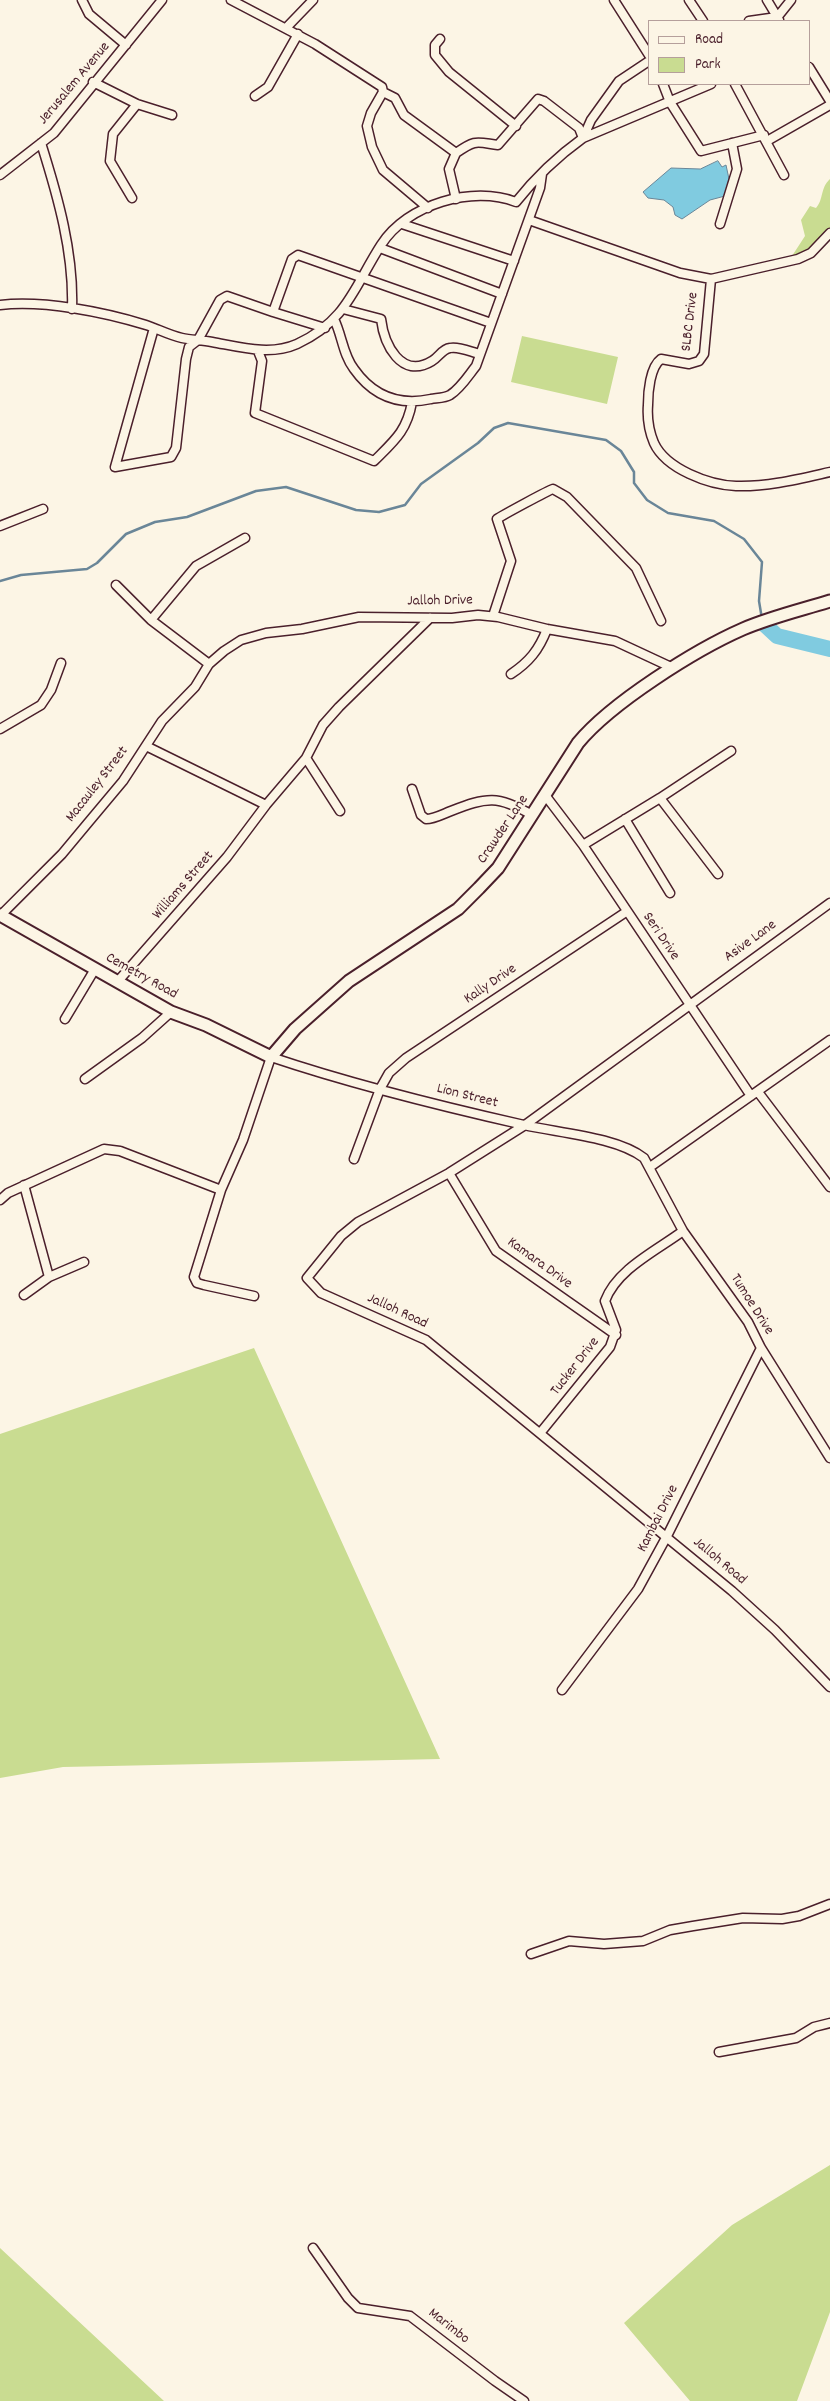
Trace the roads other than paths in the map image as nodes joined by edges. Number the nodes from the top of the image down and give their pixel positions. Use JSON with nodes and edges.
{"nodes":[{"id":1,"x":82,"y":0,"type":"edge"},
{"id":2,"x":162,"y":0,"type":"edge"},
{"id":3,"x":231,"y":0,"type":"edge"},
{"id":4,"x":313,"y":0,"type":"edge"},
{"id":5,"x":614,"y":0,"type":"edge"},
{"id":6,"x":689,"y":0,"type":"edge"},
{"id":7,"x":767,"y":0,"type":"edge"},
{"id":8,"x":791,"y":0,"type":"edge"},
{"id":9,"x":702,"y":20,"type":"edge"},
{"id":10,"x":777,"y":20,"type":"edge"},
{"id":11,"x":286,"y":28,"type":"junction"},
{"id":12,"x":298,"y":34,"type":"junction"},
{"id":13,"x":440,"y":39,"type":"dead end"},
{"id":14,"x":126,"y":44,"type":"junction"},
{"id":15,"x":648,"y":53,"type":"edge"},
{"id":16,"x":648,"y":62,"type":"edge"},
{"id":17,"x":810,"y":69,"type":"edge"},
{"id":18,"x":93,"y":82,"type":"junction"},
{"id":19,"x":662,"y":85,"type":"edge"},
{"id":20,"x":709,"y":85,"type":"edge"},
{"id":21,"x":736,"y":85,"type":"edge"},
{"id":22,"x":383,"y":92,"type":"junction"},
{"id":23,"x":255,"y":96,"type":"dead end"},
{"id":24,"x":830,"y":101,"type":"edge"},
{"id":25,"x":670,"y":102,"type":"junction"},
{"id":26,"x":137,"y":104,"type":"junction"},
{"id":27,"x":830,"y":105,"type":"edge"},
{"id":28,"x":172,"y":115,"type":"dead end"},
{"id":29,"x":516,"y":126,"type":"junction"},
{"id":30,"x":583,"y":138,"type":"junction"},
{"id":31,"x":765,"y":138,"type":"junction"},
{"id":32,"x":41,"y":143,"type":"junction"},
{"id":33,"x":732,"y":143,"type":"junction"},
{"id":34,"x":456,"y":152,"type":"junction"},
{"id":35,"x":542,"y":174,"type":"junction"},
{"id":36,"x":0,"y":175,"type":"edge"},
{"id":37,"x":784,"y":175,"type":"dead end"},
{"id":38,"x":132,"y":198,"type":"dead end"},
{"id":39,"x":456,"y":199,"type":"junction"},
{"id":40,"x":428,"y":208,"type":"junction"},
{"id":41,"x":529,"y":220,"type":"junction"},
{"id":42,"x":402,"y":224,"type":"junction"},
{"id":43,"x":720,"y":224,"type":"dead end"},
{"id":44,"x":830,"y":233,"type":"edge"},
{"id":45,"x":380,"y":248,"type":"junction"},
{"id":46,"x":514,"y":261,"type":"junction"},
{"id":47,"x":364,"y":277,"type":"junction"},
{"id":48,"x":711,"y":279,"type":"junction"},
{"id":49,"x":502,"y":294,"type":"junction"},
{"id":50,"x":0,"y":305,"type":"edge"},
{"id":51,"x":72,"y":309,"type":"junction"},
{"id":52,"x":343,"y":309,"type":"junction"},
{"id":53,"x":273,"y":312,"type":"junction"},
{"id":54,"x":334,"y":319,"type":"junction"},
{"id":55,"x":491,"y":323,"type":"junction"},
{"id":56,"x":154,"y":328,"type":"junction"},
{"id":57,"x":325,"y":328,"type":"junction"},
{"id":58,"x":198,"y":340,"type":"junction"},
{"id":59,"x":258,"y":351,"type":"junction"},
{"id":60,"x":480,"y":354,"type":"junction"},
{"id":61,"x":412,"y":402,"type":"junction"},
{"id":62,"x":830,"y":472,"type":"edge"},
{"id":63,"x":43,"y":509,"type":"dead end"},
{"id":64,"x":0,"y":526,"type":"edge"},
{"id":65,"x":245,"y":538,"type":"dead end"},
{"id":66,"x":116,"y":584,"type":"dead end"},
{"id":67,"x":830,"y":601,"type":"edge"},
{"id":68,"x":493,"y":616,"type":"junction"},
{"id":69,"x":430,"y":618,"type":"junction"},
{"id":70,"x":151,"y":620,"type":"junction"},
{"id":71,"x":661,"y":621,"type":"dead end"},
{"id":72,"x":547,"y":629,"type":"junction"},
{"id":73,"x":60,"y":663,"type":"dead end"},
{"id":74,"x":209,"y":664,"type":"junction"},
{"id":75,"x":673,"y":668,"type":"junction"},
{"id":76,"x":510,"y":674,"type":"dead end"},
{"id":77,"x":0,"y":729,"type":"edge"},
{"id":78,"x":146,"y":746,"type":"junction"},
{"id":79,"x":731,"y":752,"type":"dead end"},
{"id":80,"x":306,"y":758,"type":"junction"},
{"id":81,"x":412,"y":789,"type":"dead end"},
{"id":82,"x":544,"y":795,"type":"junction"},
{"id":83,"x":660,"y":798,"type":"junction"},
{"id":84,"x":266,"y":805,"type":"junction"},
{"id":85,"x":340,"y":811,"type":"dead end"},
{"id":86,"x":532,"y":815,"type":"junction"},
{"id":87,"x":624,"y":819,"type":"junction"},
{"id":88,"x":583,"y":846,"type":"junction"},
{"id":89,"x":718,"y":874,"type":"dead end"},
{"id":90,"x":670,"y":893,"type":"dead end"},
{"id":91,"x":830,"y":903,"type":"edge"},
{"id":92,"x":626,"y":912,"type":"junction"},
{"id":93,"x":0,"y":915,"type":"edge"},
{"id":94,"x":95,"y":969,"type":"junction"},
{"id":95,"x":119,"y":980,"type":"junction"},
{"id":96,"x":689,"y":1004,"type":"junction"},
{"id":97,"x":171,"y":1012,"type":"junction"},
{"id":98,"x":65,"y":1019,"type":"dead end"},
{"id":99,"x":830,"y":1040,"type":"edge"},
{"id":100,"x":271,"y":1057,"type":"junction"},
{"id":101,"x":85,"y":1079,"type":"dead end"},
{"id":102,"x":380,"y":1089,"type":"junction"},
{"id":103,"x":754,"y":1094,"type":"junction"},
{"id":104,"x":525,"y":1126,"type":"junction"},
{"id":105,"x":354,"y":1159,"type":"dead end"},
{"id":106,"x":650,"y":1167,"type":"junction"},
{"id":107,"x":449,"y":1173,"type":"junction"},
{"id":108,"x":24,"y":1185,"type":"junction"},
{"id":109,"x":830,"y":1187,"type":"edge"},
{"id":110,"x":221,"y":1190,"type":"junction"},
{"id":111,"x":0,"y":1200,"type":"edge"},
{"id":112,"x":683,"y":1231,"type":"junction"},
{"id":113,"x":84,"y":1262,"type":"dead end"},
{"id":114,"x":49,"y":1277,"type":"junction"},
{"id":115,"x":24,"y":1295,"type":"dead end"},
{"id":116,"x":254,"y":1296,"type":"dead end"},
{"id":117,"x":616,"y":1335,"type":"junction"},
{"id":118,"x":760,"y":1348,"type":"junction"},
{"id":119,"x":540,"y":1432,"type":"junction"},
{"id":120,"x":830,"y":1458,"type":"edge"},
{"id":121,"x":667,"y":1536,"type":"junction"},
{"id":122,"x":830,"y":1688,"type":"edge"},
{"id":123,"x":562,"y":1690,"type":"dead end"},
{"id":124,"x":830,"y":1904,"type":"edge"},
{"id":125,"x":531,"y":1954,"type":"dead end"},
{"id":126,"x":830,"y":2023,"type":"edge"},
{"id":127,"x":719,"y":2052,"type":"dead end"},
{"id":128,"x":313,"y":2248,"type":"dead end"},
{"id":129,"x":524,"y":2401,"type":"edge"}],
"edges":[{"from":1,"to":14,"type":"street"},
{"from":2,"to":14,"type":"street","name":"Jerusalem Avenue"},
{"from":3,"to":11,"type":"street"},
{"from":4,"to":11,"type":"street"},
{"from":5,"to":15,"type":"street"},
{"from":6,"to":9,"type":"street"},
{"from":7,"to":10,"type":"street"},
{"from":8,"to":10,"type":"street"},
{"from":11,"to":12,"type":"street"},
{"from":12,"to":22,"type":"street"},
{"from":12,"to":23,"type":"street"},
{"from":13,"to":29,"type":"street"},
{"from":14,"to":18,"type":"street","name":"Jerusalem Avenue"},
{"from":16,"to":30,"type":"street"},
{"from":17,"to":24,"type":"street"},
{"from":18,"to":26,"type":"street"},
{"from":18,"to":32,"type":"street","name":"Jerusalem Avenue"},
{"from":19,"to":25,"type":"street"},
{"from":20,"to":25,"type":"street"},
{"from":21,"to":31,"type":"street"},
{"from":22,"to":34,"type":"street"},
{"from":22,"to":40,"type":"street"},
{"from":25,"to":30,"type":"street"},
{"from":25,"to":33,"type":"street"},
{"from":26,"to":28,"type":"street"},
{"from":26,"to":38,"type":"street"},
{"from":27,"to":31,"type":"street"},
{"from":29,"to":30,"type":"street"},
{"from":29,"to":34,"type":"street"},
{"from":30,"to":35,"type":"street"},
{"from":31,"to":33,"type":"street"},
{"from":31,"to":37,"type":"street"},
{"from":32,"to":36,"type":"street","name":"Jerusalem Avenue"},
{"from":32,"to":51,"type":"street"},
{"from":33,"to":43,"type":"street"},
{"from":34,"to":39,"type":"street"},
{"from":35,"to":39,"type":"street"},
{"from":35,"to":41,"type":"street"},
{"from":39,"to":40,"type":"street"},
{"from":40,"to":42,"type":"street"},
{"from":41,"to":46,"type":"street"},
{"from":41,"to":48,"type":"street"},
{"from":42,"to":45,"type":"street"},
{"from":42,"to":46,"type":"street"},
{"from":44,"to":48,"type":"street","name":"SLBC Drive"},
{"from":45,"to":47,"type":"street"},
{"from":45,"to":49,"type":"street"},
{"from":46,"to":49,"type":"street"},
{"from":47,"to":52,"type":"street"},
{"from":47,"to":53,"type":"street"},
{"from":47,"to":55,"type":"street"},
{"from":48,"to":62,"type":"street","name":"SLBC Drive"},
{"from":49,"to":55,"type":"street"},
{"from":50,"to":51,"type":"street"},
{"from":51,"to":56,"type":"street"},
{"from":52,"to":54,"type":"street"},
{"from":52,"to":60,"type":"street"},
{"from":53,"to":57,"type":"street"},
{"from":53,"to":58,"type":"street"},
{"from":54,"to":57,"type":"street"},
{"from":54,"to":61,"type":"street"},
{"from":55,"to":60,"type":"street"},
{"from":56,"to":58,"type":"street"},
{"from":56,"to":58,"type":"street"},
{"from":57,"to":59,"type":"street"},
{"from":58,"to":59,"type":"street"},
{"from":59,"to":61,"type":"street"},
{"from":60,"to":61,"type":"street"},
{"from":63,"to":64,"type":"street"},
{"from":65,"to":70,"type":"street"},
{"from":66,"to":70,"type":"street"},
{"from":67,"to":75,"type":"street","name":"Crawder Lane"},
{"from":68,"to":69,"type":"street","name":"Jalloh Drive"},
{"from":68,"to":71,"type":"street"},
{"from":68,"to":72,"type":"street","name":"Jalloh Drive"},
{"from":69,"to":74,"type":"street","name":"Jalloh Drive"},
{"from":69,"to":80,"type":"street","name":"Williams Street"},
{"from":70,"to":74,"type":"street"},
{"from":72,"to":75,"type":"street","name":"Jalloh Drive"},
{"from":72,"to":76,"type":"street"},
{"from":73,"to":77,"type":"street"},
{"from":74,"to":78,"type":"street","name":"Macauley Street"},
{"from":75,"to":82,"type":"street","name":"Crawder Lane"},
{"from":78,"to":84,"type":"street"},
{"from":78,"to":93,"type":"street","name":"Macauley Street"},
{"from":79,"to":83,"type":"street"},
{"from":80,"to":84,"type":"street","name":"Williams Street"},
{"from":80,"to":85,"type":"street"},
{"from":81,"to":86,"type":"street"},
{"from":82,"to":86,"type":"street","name":"Crawder Lane"},
{"from":82,"to":88,"type":"street","name":"Seri Drive"},
{"from":83,"to":87,"type":"street"},
{"from":83,"to":89,"type":"street"},
{"from":84,"to":95,"type":"street","name":"Williams Street"},
{"from":86,"to":100,"type":"street","name":"Crawder Lane"},
{"from":87,"to":88,"type":"street"},
{"from":87,"to":90,"type":"street"},
{"from":88,"to":92,"type":"street","name":"Seri Drive"},
{"from":91,"to":96,"type":"street","name":"Asive Lane"},
{"from":92,"to":96,"type":"street","name":"Seri Drive"},
{"from":92,"to":102,"type":"street","name":"Kally Drive"},
{"from":93,"to":94,"type":"street","name":"Cemetry Road"},
{"from":94,"to":95,"type":"street","name":"Cemetry Road"},
{"from":94,"to":98,"type":"street"},
{"from":95,"to":97,"type":"street","name":"Cemetry Road"},
{"from":96,"to":103,"type":"street","name":"Seri Drive"},
{"from":96,"to":104,"type":"street","name":"Jalloh Road"},
{"from":97,"to":100,"type":"street","name":"Cemetry Road"},
{"from":97,"to":101,"type":"street"},
{"from":99,"to":103,"type":"street"},
{"from":100,"to":102,"type":"street","name":"Lion Street"},
{"from":100,"to":110,"type":"street"},
{"from":102,"to":104,"type":"street","name":"Lion Street"},
{"from":102,"to":105,"type":"street","name":"Kally Drive"},
{"from":103,"to":106,"type":"street"},
{"from":103,"to":109,"type":"street","name":"Seri Drive"},
{"from":104,"to":106,"type":"street","name":"Lion Street"},
{"from":104,"to":107,"type":"street","name":"Jalloh Road"},
{"from":106,"to":112,"type":"street","name":"Tumoe Drive"},
{"from":107,"to":117,"type":"street","name":"Kamara Drive"},
{"from":107,"to":119,"type":"street","name":"Jalloh Road"},
{"from":108,"to":110,"type":"street"},
{"from":108,"to":111,"type":"street"},
{"from":108,"to":114,"type":"street"},
{"from":110,"to":116,"type":"street"},
{"from":112,"to":117,"type":"street","name":"Tucker Drive"},
{"from":112,"to":118,"type":"street","name":"Tumoe Drive"},
{"from":113,"to":114,"type":"street"},
{"from":114,"to":115,"type":"street"},
{"from":117,"to":119,"type":"street","name":"Tucker Drive"},
{"from":118,"to":120,"type":"street","name":"Tumoe Drive"},
{"from":118,"to":121,"type":"street","name":"Kambai Drive"},
{"from":119,"to":121,"type":"street","name":"Jalloh Road"},
{"from":121,"to":122,"type":"street","name":"Jalloh Road"},
{"from":121,"to":123,"type":"street","name":"Kambai Drive"},
{"from":124,"to":125,"type":"street"},
{"from":126,"to":127,"type":"street"},
{"from":128,"to":129,"type":"street","name":"Marimbo"}]}
